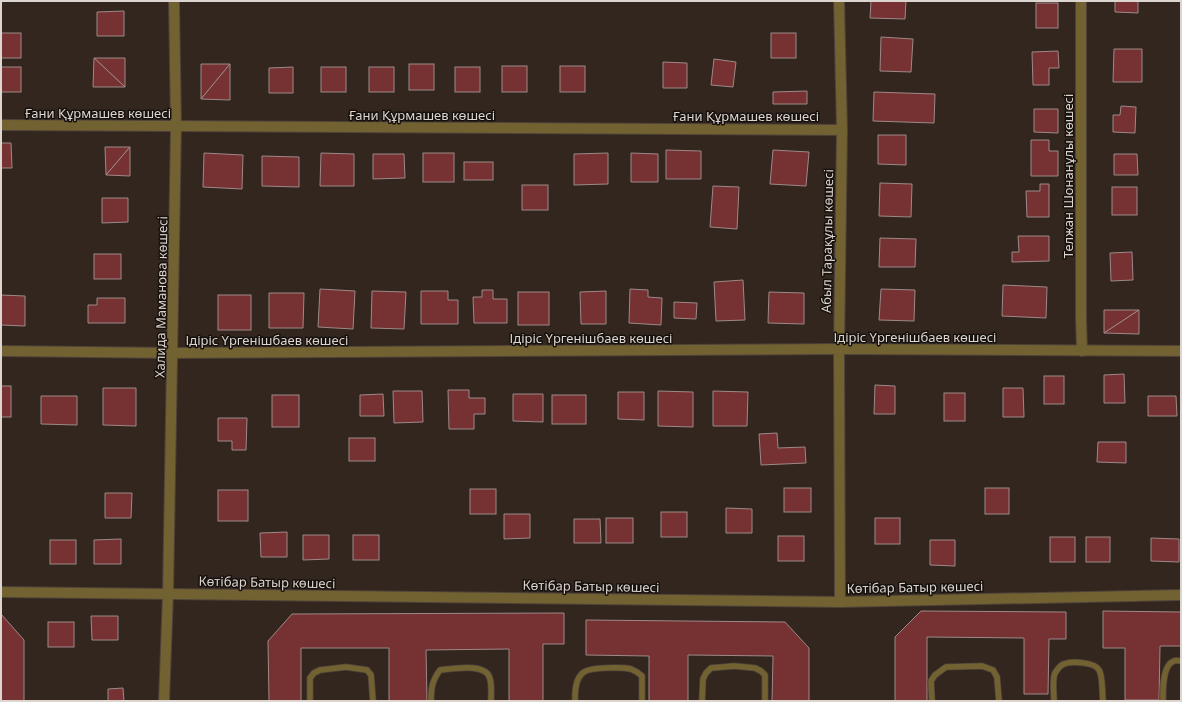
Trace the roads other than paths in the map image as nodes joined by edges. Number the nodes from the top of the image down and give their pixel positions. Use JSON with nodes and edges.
{"nodes":[{"id":1,"x":174,"y":1,"type":"edge"},
{"id":2,"x":839,"y":1,"type":"edge"},
{"id":3,"x":1081,"y":1,"type":"edge"},
{"id":4,"x":1,"y":125,"type":"edge"},
{"id":5,"x":176,"y":126,"type":"junction"},
{"id":6,"x":842,"y":130,"type":"junction"},
{"id":7,"x":839,"y":349,"type":"junction"},
{"id":8,"x":1,"y":351,"type":"edge"},
{"id":9,"x":1082,"y":351,"type":"junction"},
{"id":10,"x":1181,"y":351,"type":"edge"},
{"id":11,"x":173,"y":353,"type":"junction"},
{"id":12,"x":1,"y":592,"type":"edge"},
{"id":13,"x":168,"y":594,"type":"junction"},
{"id":14,"x":1181,"y":595,"type":"edge"},
{"id":15,"x":840,"y":602,"type":"junction"},
{"id":16,"x":1181,"y":661,"type":"edge"},
{"id":17,"x":164,"y":701,"type":"edge"},
{"id":18,"x":310,"y":701,"type":"edge"},
{"id":19,"x":373,"y":701,"type":"edge"},
{"id":20,"x":431,"y":701,"type":"edge"},
{"id":21,"x":491,"y":701,"type":"edge"},
{"id":22,"x":575,"y":701,"type":"edge"},
{"id":23,"x":642,"y":701,"type":"edge"},
{"id":24,"x":702,"y":701,"type":"edge"},
{"id":25,"x":765,"y":701,"type":"edge"},
{"id":26,"x":932,"y":701,"type":"edge"},
{"id":27,"x":999,"y":701,"type":"edge"},
{"id":28,"x":1054,"y":701,"type":"edge"},
{"id":29,"x":1103,"y":701,"type":"edge"},
{"id":30,"x":1163,"y":701,"type":"edge"}],
"edges":[{"from":1,"to":5,"type":"street","name":"Халида Маманова көшесі"},
{"from":2,"to":6,"type":"street","name":"Абыл Тарақұлы көшесі"},
{"from":3,"to":9,"type":"street","name":"Телжан Шонанұлы көшесі"},
{"from":4,"to":5,"type":"street","name":"Ғани Құрмашев көшесі"},
{"from":5,"to":6,"type":"street","name":"Ғани Құрмашев көшесі"},
{"from":5,"to":11,"type":"street","name":"Халида Маманова көшесі"},
{"from":6,"to":7,"type":"street","name":"Абыл Тарақұлы көшесі"},
{"from":7,"to":9,"type":"street","name":"Ідіріс Үргенішбаев көшесі"},
{"from":7,"to":11,"type":"street","name":"Ідіріс Үргенішбаев көшесі"},
{"from":7,"to":15,"type":"street","name":"Абыл Тарақұлы көшесі"},
{"from":8,"to":11,"type":"street","name":"Ідіріс Үргенішбаев көшесі"},
{"from":9,"to":10,"type":"street","name":"Ідіріс Үргенішбаев көшесі"},
{"from":11,"to":13,"type":"street","name":"Халида Маманова көшесі"},
{"from":12,"to":13,"type":"street","name":"Көтібар Батыр көшесі"},
{"from":13,"to":15,"type":"street","name":"Көтібар Батыр көшесі"},
{"from":13,"to":17,"type":"street","name":"Халида Маманова көшесі"},
{"from":14,"to":15,"type":"street","name":"Көтібар Батыр көшесі"},
{"from":16,"to":30,"type":"lane"},
{"from":18,"to":19,"type":"lane"},
{"from":20,"to":21,"type":"lane"},
{"from":22,"to":23,"type":"lane"},
{"from":24,"to":25,"type":"lane"},
{"from":26,"to":27,"type":"lane"},
{"from":28,"to":29,"type":"lane"}]}
